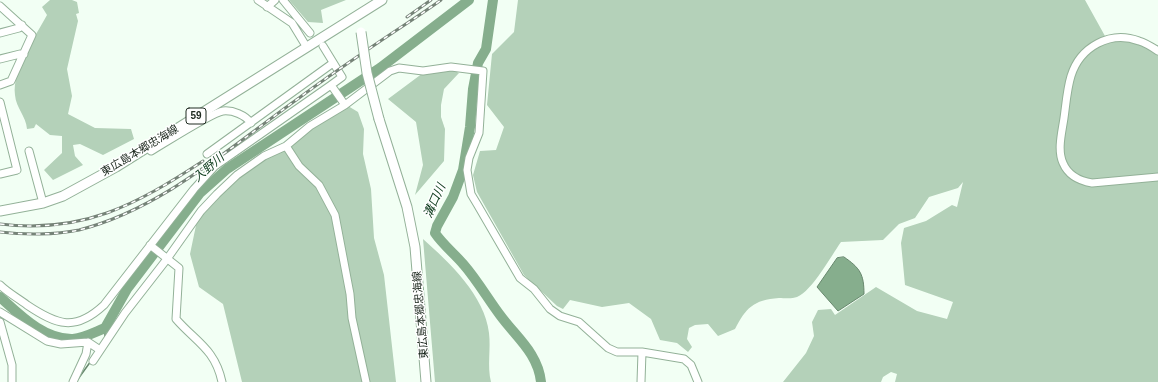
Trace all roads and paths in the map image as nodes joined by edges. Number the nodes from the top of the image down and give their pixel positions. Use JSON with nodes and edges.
{"nodes":[{"id":1,"x":258,"y":0,"type":"edge"},
{"id":2,"x":276,"y":0,"type":"edge"},
{"id":3,"x":283,"y":0,"type":"edge"},
{"id":4,"x":382,"y":0,"type":"edge"},
{"id":5,"x":0,"y":6,"type":"edge"},
{"id":6,"x":267,"y":7,"type":"junction"},
{"id":7,"x":352,"y":18,"type":"junction"},
{"id":8,"x":22,"y":26,"type":"junction"},
{"id":9,"x":0,"y":30,"type":"edge"},
{"id":10,"x":0,"y":33,"type":"edge"},
{"id":11,"x":310,"y":33,"type":"dead end"},
{"id":12,"x":306,"y":46,"type":"junction"},
{"id":13,"x":323,"y":46,"type":"dead end"},
{"id":14,"x":1158,"y":51,"type":"edge"},
{"id":15,"x":24,"y":54,"type":"junction"},
{"id":16,"x":0,"y":59,"type":"edge"},
{"id":17,"x":333,"y":63,"type":"junction"},
{"id":18,"x":0,"y":84,"type":"edge"},
{"id":19,"x":333,"y":87,"type":"junction"},
{"id":20,"x":0,"y":102,"type":"edge"},
{"id":21,"x":344,"y":104,"type":"junction"},
{"id":22,"x":251,"y":123,"type":"junction"},
{"id":23,"x":286,"y":146,"type":"junction"},
{"id":24,"x":147,"y":147,"type":"junction"},
{"id":25,"x":29,"y":151,"type":"dead end"},
{"id":26,"x":207,"y":154,"type":"dead end"},
{"id":27,"x":0,"y":174,"type":"edge"},
{"id":28,"x":1158,"y":178,"type":"edge"},
{"id":29,"x":43,"y":202,"type":"junction"},
{"id":30,"x":0,"y":211,"type":"edge"},
{"id":31,"x":150,"y":245,"type":"junction"},
{"id":32,"x":166,"y":258,"type":"junction"},
{"id":33,"x":0,"y":285,"type":"edge"},
{"id":34,"x":0,"y":312,"type":"edge"},
{"id":35,"x":0,"y":322,"type":"edge"},
{"id":36,"x":95,"y":346,"type":"junction"},
{"id":37,"x":642,"y":352,"type":"junction"},
{"id":38,"x":93,"y":361,"type":"dead end"},
{"id":39,"x":12,"y":382,"type":"edge"},
{"id":40,"x":73,"y":382,"type":"edge"},
{"id":41,"x":222,"y":382,"type":"edge"},
{"id":42,"x":366,"y":382,"type":"edge"},
{"id":43,"x":426,"y":382,"type":"edge"},
{"id":44,"x":641,"y":382,"type":"edge"},
{"id":45,"x":698,"y":382,"type":"edge"}],
"edges":[{"from":1,"to":6,"type":"street"},
{"from":2,"to":6,"type":"street"},
{"from":3,"to":11,"type":"street"},
{"from":4,"to":7,"type":"main road","name":"東広島本郷忠海線","number":"59"},
{"from":5,"to":8,"type":"street"},
{"from":6,"to":12,"type":"street"},
{"from":7,"to":12,"type":"main road","name":"東広島本郷忠海線","number":"59"},
{"from":7,"to":43,"type":"main road","name":"東広島本郷忠海線","bridge":true},
{"from":8,"to":10,"type":"street"},
{"from":8,"to":15,"type":"street"},
{"from":9,"to":10,"type":"street"},
{"from":12,"to":24,"type":"main road","name":"東広島本郷忠海線","number":"59"},
{"from":13,"to":17,"type":"street"},
{"from":14,"to":28,"type":"street"},
{"from":15,"to":16,"type":"street"},
{"from":15,"to":18,"type":"street"},
{"from":17,"to":19,"type":"street"},
{"from":17,"to":22,"type":"street"},
{"from":19,"to":21,"type":"street"},
{"from":19,"to":31,"type":"street"},
{"from":20,"to":27,"type":"street"},
{"from":21,"to":23,"type":"street"},
{"from":21,"to":37,"type":"street"},
{"from":22,"to":24,"type":"street"},
{"from":22,"to":26,"type":"street"},
{"from":23,"to":32,"type":"street"},
{"from":23,"to":42,"type":"street"},
{"from":24,"to":29,"type":"main road","name":"東広島本郷忠海線","number":"59"},
{"from":25,"to":29,"type":"street"},
{"from":29,"to":30,"type":"main road","name":"東広島本郷忠海線","number":"59"},
{"from":31,"to":32,"type":"street"},
{"from":31,"to":33,"type":"street"},
{"from":32,"to":36,"type":"street"},
{"from":32,"to":41,"type":"street"},
{"from":34,"to":36,"type":"street"},
{"from":35,"to":39,"type":"street"},
{"from":36,"to":38,"type":"street"},
{"from":36,"to":40,"type":"street"},
{"from":37,"to":44,"type":"street"},
{"from":37,"to":45,"type":"street"}]}
